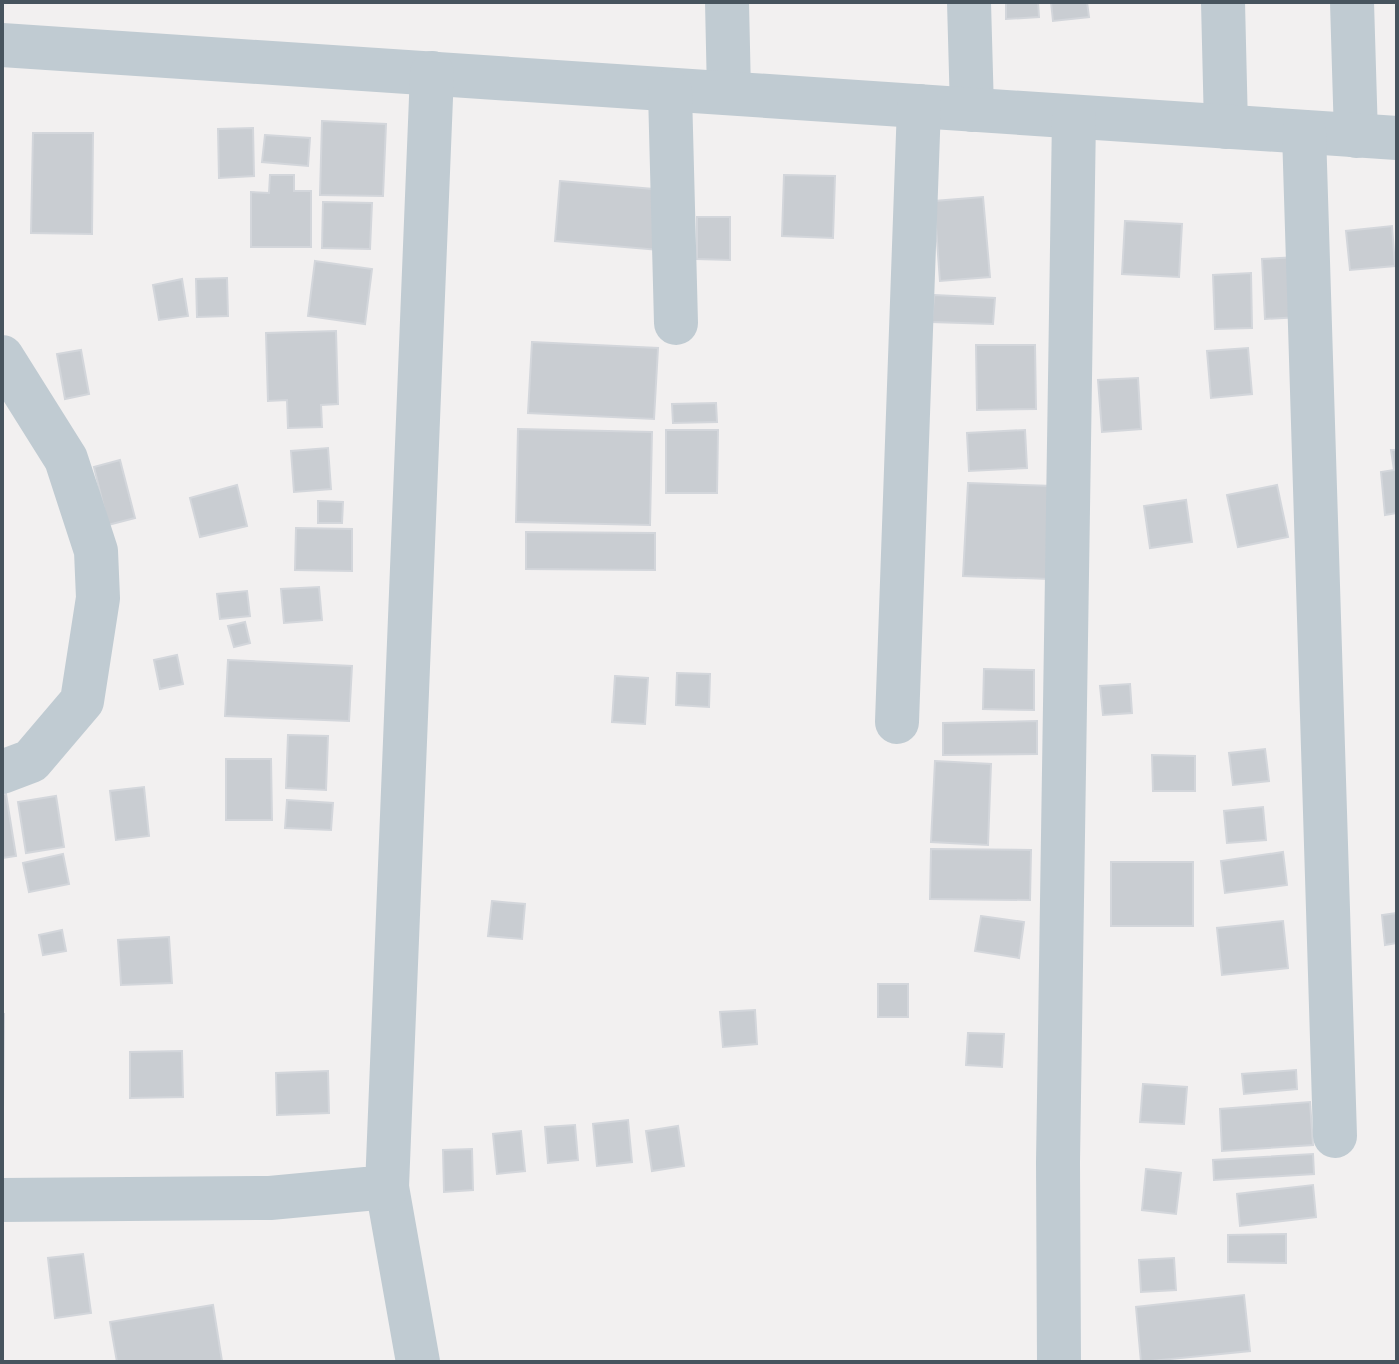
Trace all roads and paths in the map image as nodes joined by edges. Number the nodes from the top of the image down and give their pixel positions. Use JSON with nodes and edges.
{"nodes":[{"id":1,"x":727,"y":2,"type":"edge"},
{"id":2,"x":969,"y":2,"type":"edge"},
{"id":3,"x":1223,"y":2,"type":"edge"},
{"id":4,"x":1352,"y":2,"type":"edge"},
{"id":5,"x":2,"y":45,"type":"edge"},
{"id":6,"x":432,"y":73,"type":"junction"},
{"id":7,"x":670,"y":92,"type":"junction"},
{"id":8,"x":729,"y":93,"type":"junction"},
{"id":9,"x":919,"y":106,"type":"junction"},
{"id":10,"x":972,"y":110,"type":"junction"},
{"id":11,"x":1074,"y":117,"type":"junction"},
{"id":12,"x":1226,"y":127,"type":"junction"},
{"id":13,"x":1304,"y":132,"type":"junction"},
{"id":14,"x":1377,"y":137,"type":"edge"},
{"id":15,"x":676,"y":323,"type":"dead end"},
{"id":16,"x":2,"y":357,"type":"edge"},
{"id":17,"x":897,"y":722,"type":"dead end"},
{"id":18,"x":2,"y":772,"type":"edge"},
{"id":19,"x":1335,"y":1136,"type":"dead end"},
{"id":20,"x":387,"y":1187,"type":"junction"},
{"id":21,"x":2,"y":1200,"type":"edge"},
{"id":22,"x":418,"y":1362,"type":"edge"},
{"id":23,"x":1059,"y":1362,"type":"edge"}],
"edges":[{"from":1,"to":8,"type":"street"},
{"from":2,"to":10,"type":"street"},
{"from":3,"to":12,"type":"street"},
{"from":4,"to":14,"type":"street"},
{"from":5,"to":6,"type":"street"},
{"from":6,"to":7,"type":"street"},
{"from":6,"to":20,"type":"street"},
{"from":7,"to":8,"type":"street"},
{"from":7,"to":15,"type":"street"},
{"from":8,"to":9,"type":"street"},
{"from":9,"to":10,"type":"street"},
{"from":9,"to":17,"type":"street"},
{"from":10,"to":11,"type":"street"},
{"from":11,"to":12,"type":"street"},
{"from":11,"to":23,"type":"street"},
{"from":12,"to":13,"type":"street"},
{"from":13,"to":14,"type":"street"},
{"from":13,"to":19,"type":"street"},
{"from":16,"to":18,"type":"street"},
{"from":20,"to":21,"type":"street"},
{"from":20,"to":22,"type":"street"}]}
